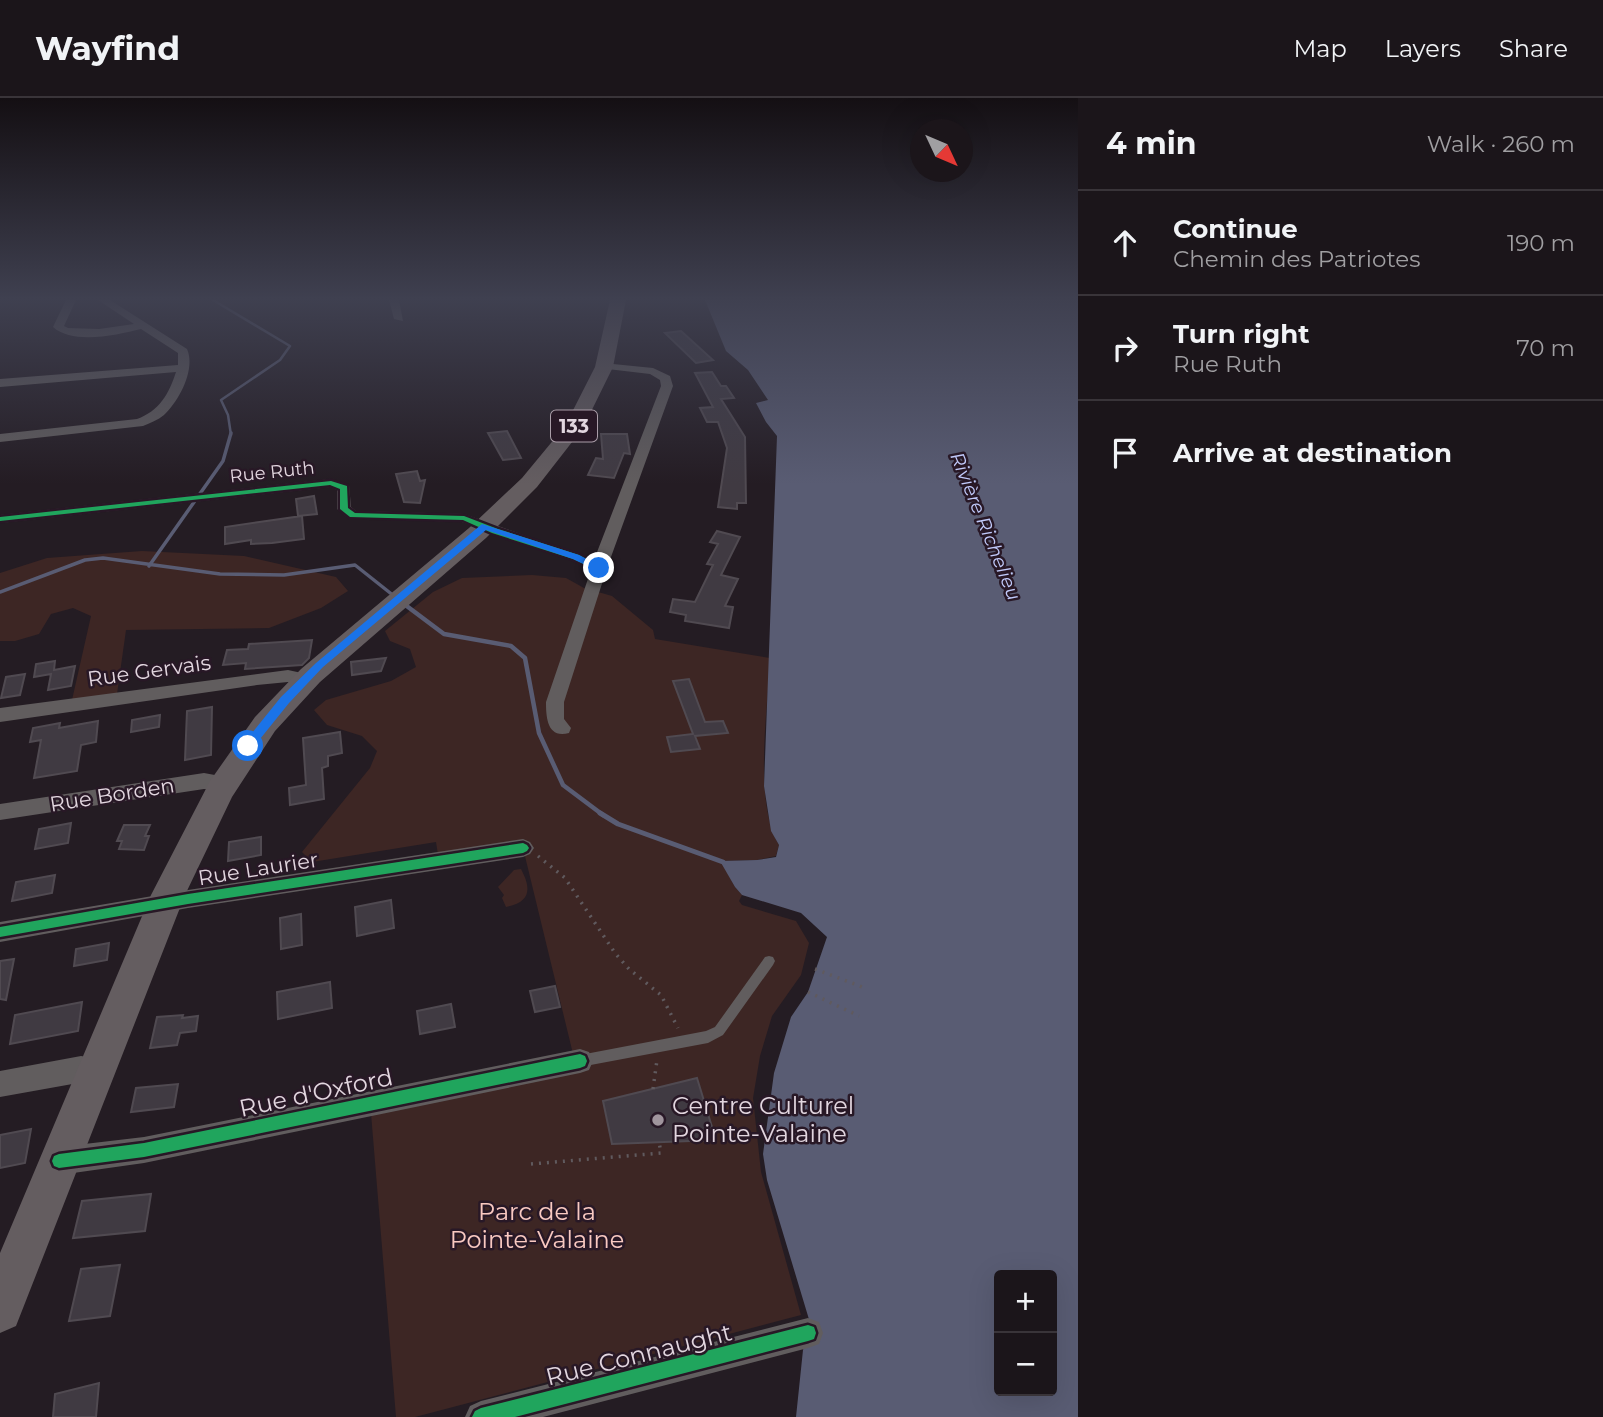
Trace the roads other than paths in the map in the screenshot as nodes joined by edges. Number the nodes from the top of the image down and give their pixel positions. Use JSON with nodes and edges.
{"nodes":[{"id":1,"x":184,"y":362,"type":"edge"},
{"id":2,"x":604,"y":362,"type":"edge"},
{"id":3,"x":603,"y":366,"type":"junction"},
{"id":4,"x":183,"y":368,"type":"junction"},
{"id":5,"x":0,"y":383,"type":"edge"},
{"id":6,"x":0,"y":438,"type":"edge"},
{"id":7,"x":0,"y":519,"type":"edge"},
{"id":8,"x":485,"y":526,"type":"junction"},
{"id":9,"x":599,"y":568,"type":"junction"},
{"id":10,"x":305,"y":679,"type":"junction"},
{"id":11,"x":0,"y":715,"type":"edge"},
{"id":12,"x":562,"y":728,"type":"dead end"},
{"id":13,"x":224,"y":783,"type":"junction"},
{"id":14,"x":0,"y":812,"type":"edge"},
{"id":15,"x":523,"y":848,"type":"road end"},
{"id":16,"x":164,"y":904,"type":"junction"},
{"id":17,"x":0,"y":932,"type":"edge"},
{"id":18,"x":769,"y":961,"type":"dead end"},
{"id":19,"x":580,"y":1061,"type":"joint"},
{"id":20,"x":97,"y":1069,"type":"junction"},
{"id":21,"x":0,"y":1084,"type":"edge"},
{"id":22,"x":59,"y":1161,"type":"junction"},
{"id":23,"x":4,"y":1292,"type":"edge"},
{"id":24,"x":808,"y":1333,"type":"dead end"},
{"id":25,"x":481,"y":1417,"type":"edge"}],
"edges":[{"from":1,"to":4,"type":"street"},
{"from":2,"to":3,"type":"main road","number":"133"},
{"from":3,"to":8,"type":"main road","number":"133"},
{"from":3,"to":9,"type":"street"},
{"from":4,"to":5,"type":"street"},
{"from":4,"to":6,"type":"street"},
{"from":7,"to":8,"type":"street","name":"Rue Ruth"},
{"from":8,"to":9,"type":"street","name":"Rue Ruth"},
{"from":8,"to":10,"type":"main road","number":"133"},
{"from":9,"to":12,"type":"street"},
{"from":10,"to":11,"type":"street","name":"Rue Gervais"},
{"from":10,"to":13,"type":"main road","number":"133"},
{"from":13,"to":14,"type":"street","name":"Rue Borden"},
{"from":13,"to":16,"type":"main road","number":"133"},
{"from":15,"to":16,"type":"street","name":"Rue Laurier"},
{"from":16,"to":17,"type":"street","name":"Rue Laurier"},
{"from":16,"to":20,"type":"main road","number":"133"},
{"from":18,"to":19,"type":"lane"},
{"from":19,"to":22,"type":"street","name":"Rue d'Oxford"},
{"from":20,"to":21,"type":"street"},
{"from":20,"to":22,"type":"main road","number":"133"},
{"from":22,"to":23,"type":"main road","number":"133"},
{"from":24,"to":25,"type":"street","name":"Rue Connaught"}]}
